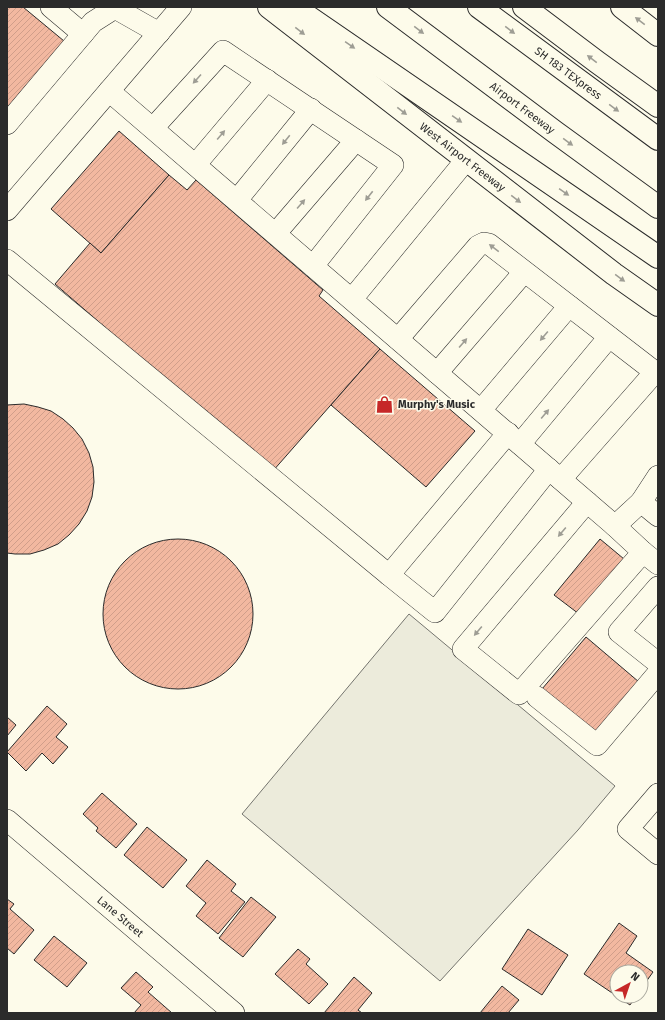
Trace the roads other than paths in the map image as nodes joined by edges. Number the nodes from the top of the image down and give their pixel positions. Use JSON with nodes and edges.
{"nodes":[{"id":1,"x":51,"y":7,"type":"edge"},
{"id":2,"x":181,"y":7,"type":"edge"},
{"id":3,"x":269,"y":7,"type":"edge"},
{"id":4,"x":294,"y":7,"type":"edge"},
{"id":5,"x":388,"y":7,"type":"edge"},
{"id":6,"x":479,"y":7,"type":"edge"},
{"id":7,"x":524,"y":7,"type":"edge"},
{"id":8,"x":622,"y":7,"type":"edge"},
{"id":9,"x":159,"y":33,"type":"junction"},
{"id":10,"x":83,"y":34,"type":"junction"},
{"id":11,"x":658,"y":35,"type":"edge"},
{"id":12,"x":267,"y":80,"type":"junction"},
{"id":13,"x":110,"y":90,"type":"junction"},
{"id":14,"x":658,"y":106,"type":"edge"},
{"id":15,"x":311,"y":109,"type":"junction"},
{"id":16,"x":7,"y":124,"type":"edge"},
{"id":17,"x":153,"y":128,"type":"junction"},
{"id":18,"x":658,"y":139,"type":"edge"},
{"id":19,"x":356,"y":140,"type":"junction"},
{"id":20,"x":466,"y":160,"type":"junction"},
{"id":21,"x":196,"y":164,"type":"junction"},
{"id":22,"x":237,"y":200,"type":"junction"},
{"id":23,"x":658,"y":207,"type":"edge"},
{"id":24,"x":7,"y":210,"type":"edge"},
{"id":25,"x":276,"y":233,"type":"junction"},
{"id":26,"x":658,"y":257,"type":"edge"},
{"id":27,"x":7,"y":260,"type":"edge"},
{"id":28,"x":313,"y":266,"type":"junction"},
{"id":29,"x":524,"y":272,"type":"junction"},
{"id":30,"x":352,"y":299,"type":"junction"},
{"id":31,"x":658,"y":305,"type":"edge"},
{"id":32,"x":569,"y":306,"type":"junction"},
{"id":33,"x":609,"y":337,"type":"junction"},
{"id":34,"x":398,"y":339,"type":"junction"},
{"id":35,"x":437,"y":373,"type":"junction"},
{"id":36,"x":481,"y":410,"type":"junction"},
{"id":37,"x":514,"y":439,"type":"junction"},
{"id":38,"x":555,"y":474,"type":"junction"},
{"id":39,"x":658,"y":476,"type":"edge"},
{"id":40,"x":588,"y":502,"type":"junction"},
{"id":41,"x":641,"y":502,"type":"junction"},
{"id":42,"x":658,"y":516,"type":"edge"},
{"id":43,"x":615,"y":526,"type":"junction"},
{"id":44,"x":651,"y":558,"type":"edge"},
{"id":45,"x":389,"y":575,"type":"junction"},
{"id":46,"x":658,"y":587,"type":"edge"},
{"id":47,"x":658,"y":663,"type":"edge"},
{"id":48,"x":658,"y":673,"type":"edge"},
{"id":49,"x":537,"y":697,"type":"dead end"},
{"id":50,"x":658,"y":795,"type":"edge"},
{"id":51,"x":7,"y":820,"type":"edge"},
{"id":52,"x":658,"y":854,"type":"edge"},
{"id":53,"x":234,"y":1013,"type":"edge"}],
"edges":[{"from":1,"to":10,"type":"street"},
{"from":2,"to":9,"type":"street"},
{"from":3,"to":20,"type":"main road","name":"West Airport Freeway","one_way":true},
{"from":4,"to":26,"type":"main road","one_way":true},
{"from":5,"to":23,"type":"main road","name":"Airport Freeway","one_way":true},
{"from":6,"to":18,"type":"main road","name":"SH 183 TEXpress","one_way":true},
{"from":14,"to":7,"type":"main road","one_way":true},
{"from":11,"to":8,"type":"main road","one_way":true},
{"from":9,"to":10,"type":"street"},
{"from":9,"to":13,"type":"street"},
{"from":10,"to":16,"type":"street"},
{"from":12,"to":15,"type":"street"},
{"from":12,"to":17,"type":"street","one_way":true},
{"from":21,"to":12,"type":"street","one_way":true},
{"from":13,"to":17,"type":"street"},
{"from":13,"to":24,"type":"street"},
{"from":15,"to":19,"type":"street"},
{"from":15,"to":22,"type":"street","one_way":true},
{"from":17,"to":21,"type":"street"},
{"from":25,"to":19,"type":"street","one_way":true},
{"from":19,"to":28,"type":"street","one_way":true},
{"from":20,"to":30,"type":"street"},
{"from":20,"to":31,"type":"main road","name":"West Airport Freeway","one_way":true},
{"from":21,"to":22,"type":"street"},
{"from":22,"to":25,"type":"street"},
{"from":25,"to":28,"type":"street"},
{"from":27,"to":45,"type":"street"},
{"from":28,"to":30,"type":"street"},
{"from":29,"to":32,"type":"street"},
{"from":29,"to":34,"type":"street","one_way":true},
{"from":35,"to":29,"type":"street","one_way":true},
{"from":30,"to":34,"type":"street"},
{"from":32,"to":33,"type":"street"},
{"from":32,"to":36,"type":"street","one_way":true},
{"from":37,"to":33,"type":"street","one_way":true},
{"from":33,"to":38,"type":"street"},
{"from":34,"to":35,"type":"street"},
{"from":35,"to":36,"type":"street"},
{"from":36,"to":37,"type":"street"},
{"from":37,"to":38,"type":"street"},
{"from":37,"to":45,"type":"street"},
{"from":38,"to":40,"type":"street"},
{"from":38,"to":45,"type":"street"},
{"from":39,"to":41,"type":"street"},
{"from":40,"to":43,"type":"street"},
{"from":40,"to":44,"type":"street","one_way":true},
{"from":41,"to":42,"type":"street"},
{"from":41,"to":43,"type":"street"},
{"from":43,"to":44,"type":"street"},
{"from":46,"to":47,"type":"street"},
{"from":48,"to":49,"type":"street"},
{"from":50,"to":52,"type":"street"},
{"from":51,"to":53,"type":"street","name":"Lane Street"}]}
